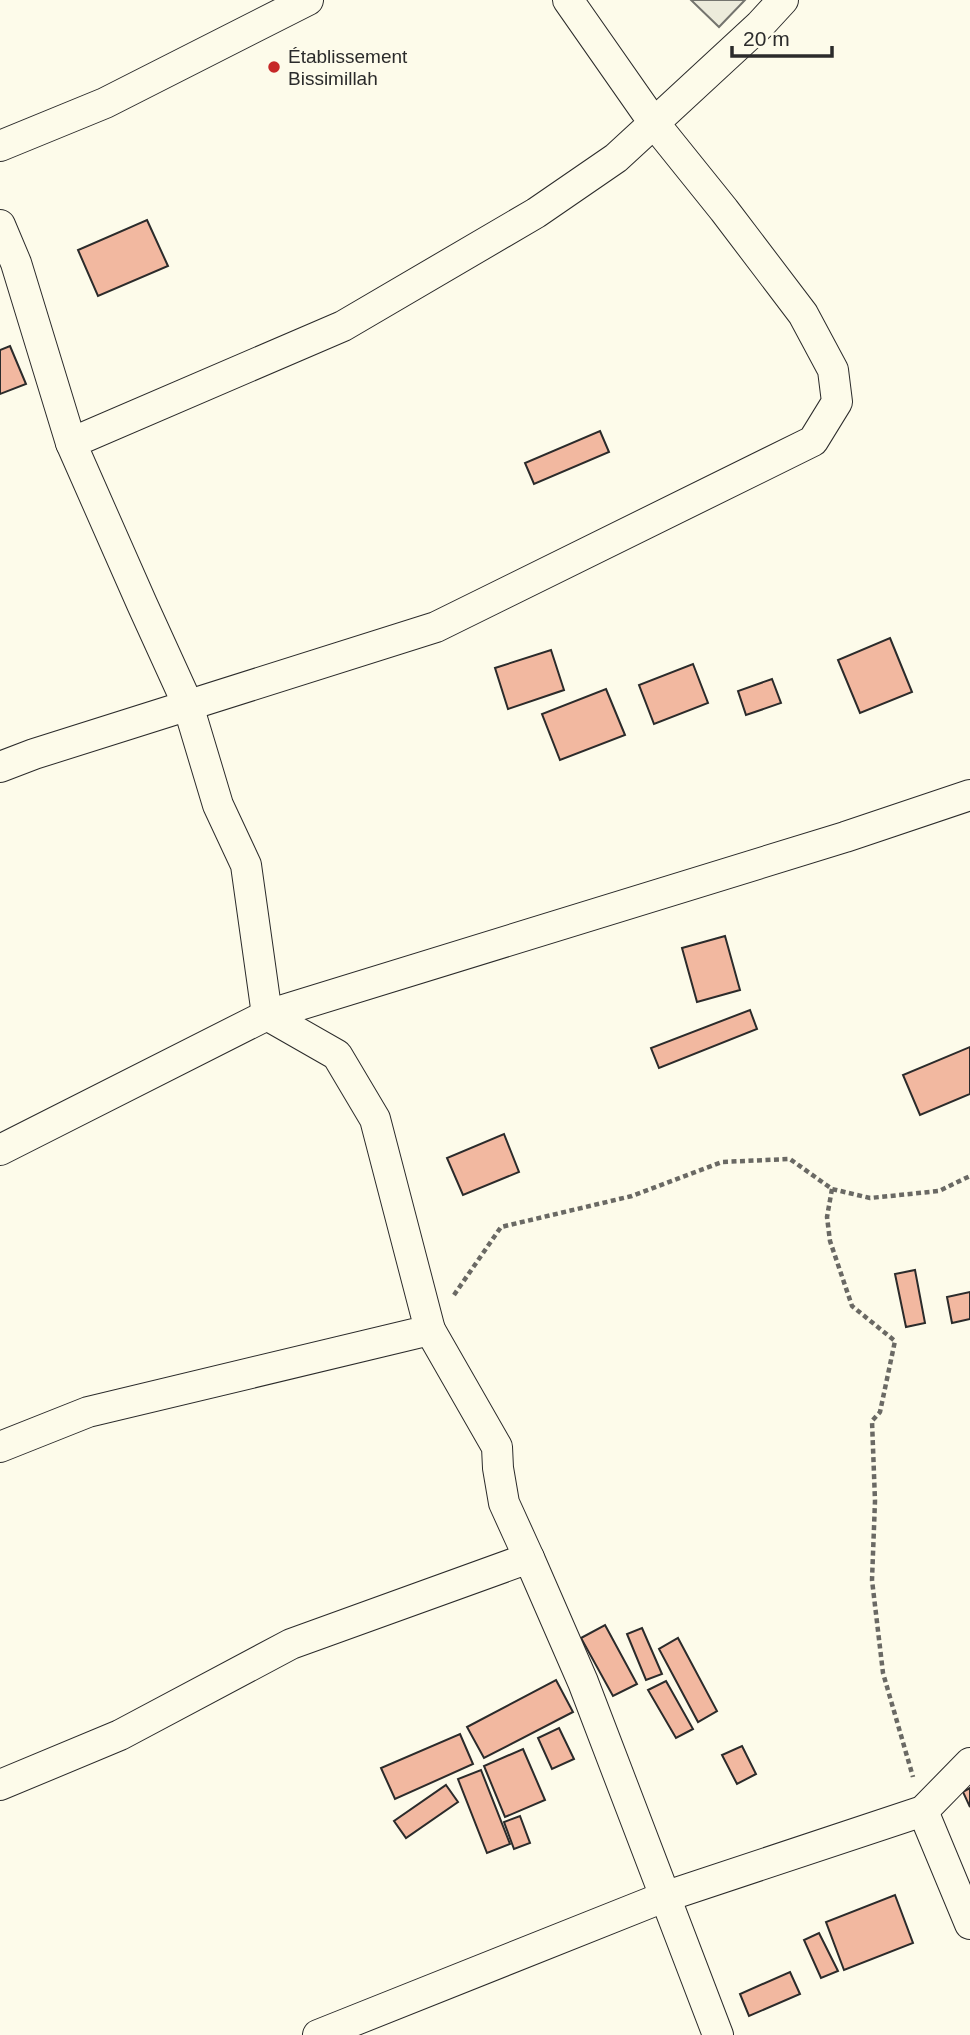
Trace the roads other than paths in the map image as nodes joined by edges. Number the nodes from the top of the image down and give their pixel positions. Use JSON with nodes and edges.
{"nodes":[{"id":1,"x":308,"y":0,"type":"edge"},
{"id":2,"x":568,"y":0,"type":"edge"},
{"id":3,"x":782,"y":0,"type":"edge"},
{"id":4,"x":654,"y":123,"type":"junction"},
{"id":5,"x":0,"y":146,"type":"edge"},
{"id":6,"x":0,"y":225,"type":"edge"},
{"id":7,"x":71,"y":443,"type":"junction"},
{"id":8,"x":188,"y":705,"type":"junction"},
{"id":9,"x":0,"y":767,"type":"edge"},
{"id":10,"x":970,"y":795,"type":"edge"},
{"id":11,"x":267,"y":1015,"type":"junction"},
{"id":12,"x":0,"y":1150,"type":"edge"},
{"id":13,"x":430,"y":1330,"type":"junction"},
{"id":14,"x":0,"y":1447,"type":"edge"},
{"id":15,"x":529,"y":1558,"type":"junction"},
{"id":16,"x":970,"y":1763,"type":"edge"},
{"id":17,"x":0,"y":1785,"type":"edge"},
{"id":18,"x":923,"y":1811,"type":"junction"},
{"id":19,"x":664,"y":1897,"type":"junction"},
{"id":20,"x":970,"y":1924,"type":"edge"},
{"id":21,"x":318,"y":2035,"type":"edge"},
{"id":22,"x":718,"y":2035,"type":"edge"}],
"edges":[{"from":1,"to":5,"type":"street"},
{"from":2,"to":4,"type":"street"},
{"from":3,"to":4,"type":"street"},
{"from":4,"to":7,"type":"street"},
{"from":4,"to":8,"type":"street"},
{"from":6,"to":7,"type":"street"},
{"from":7,"to":8,"type":"street"},
{"from":8,"to":9,"type":"street"},
{"from":8,"to":11,"type":"street"},
{"from":10,"to":11,"type":"street"},
{"from":11,"to":12,"type":"street"},
{"from":11,"to":13,"type":"street"},
{"from":13,"to":14,"type":"street"},
{"from":13,"to":15,"type":"street"},
{"from":15,"to":17,"type":"street"},
{"from":15,"to":19,"type":"street"},
{"from":16,"to":18,"type":"street"},
{"from":18,"to":19,"type":"street"},
{"from":18,"to":20,"type":"street"},
{"from":19,"to":21,"type":"street"},
{"from":19,"to":22,"type":"street"}]}
